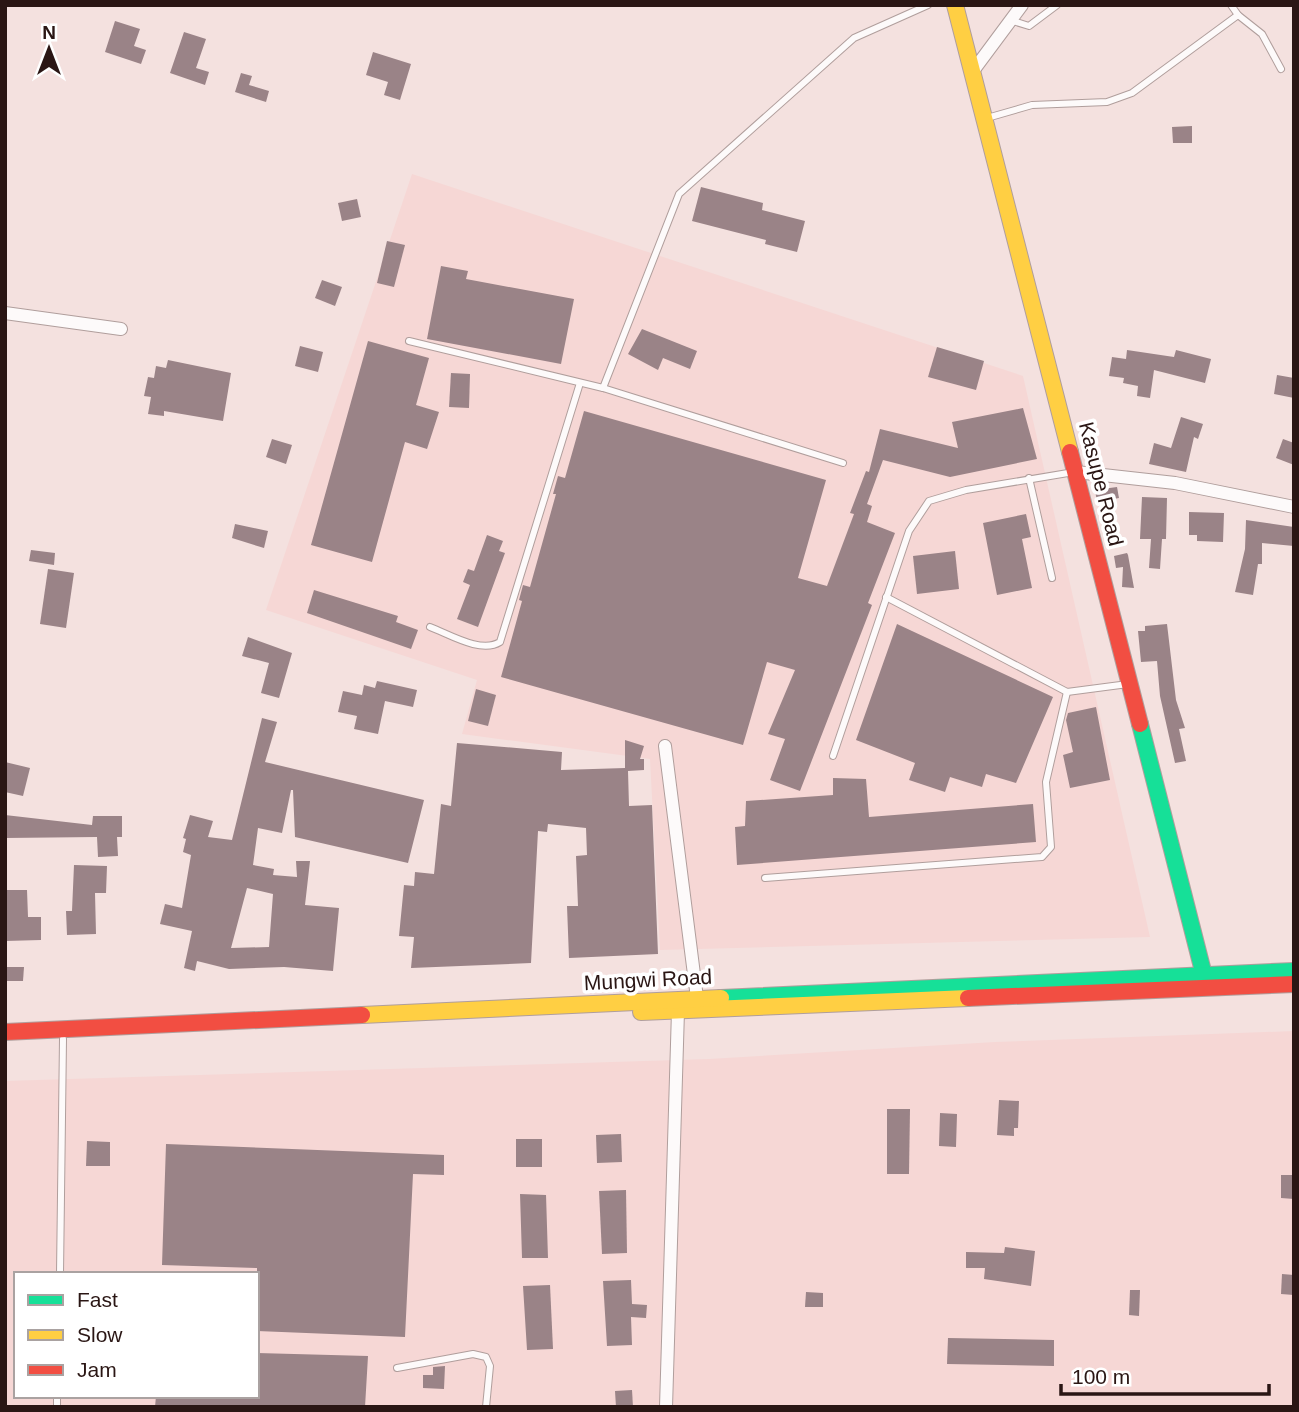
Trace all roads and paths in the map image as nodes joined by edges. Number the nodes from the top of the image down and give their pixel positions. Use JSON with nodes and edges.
{"nodes":[{"id":1,"x":928,"y":5,"type":"edge"},
{"id":2,"x":955,"y":5,"type":"edge"},
{"id":3,"x":1022,"y":5,"type":"edge"},
{"id":4,"x":1058,"y":5,"type":"edge"},
{"id":5,"x":1231,"y":5,"type":"edge"},
{"id":6,"x":1238,"y":15,"type":"junction"},
{"id":7,"x":1013,"y":21,"type":"junction"},
{"id":8,"x":1281,"y":69,"type":"dead end"},
{"id":9,"x":973,"y":71,"type":"junction"},
{"id":10,"x":985,"y":119,"type":"junction"},
{"id":11,"x":5,"y":313,"type":"edge"},
{"id":12,"x":121,"y":329,"type":"dead end"},
{"id":13,"x":409,"y":341,"type":"dead end"},
{"id":14,"x":580,"y":383,"type":"junction"},
{"id":15,"x":603,"y":388,"type":"junction"},
{"id":16,"x":843,"y":463,"type":"dead end"},
{"id":17,"x":1076,"y":472,"type":"junction"},
{"id":18,"x":1029,"y":478,"type":"junction"},
{"id":19,"x":1294,"y":507,"type":"edge"},
{"id":20,"x":1052,"y":578,"type":"dead end"},
{"id":21,"x":886,"y":597,"type":"junction"},
{"id":22,"x":430,"y":627,"type":"dead end"},
{"id":23,"x":1130,"y":684,"type":"junction"},
{"id":24,"x":1067,"y":692,"type":"junction"},
{"id":25,"x":665,"y":747,"type":"dead end"},
{"id":26,"x":833,"y":756,"type":"dead end"},
{"id":27,"x":765,"y":878,"type":"dead end"},
{"id":28,"x":1294,"y":971,"type":"edge"},
{"id":29,"x":1205,"y":980,"type":"junction"},
{"id":30,"x":1294,"y":984,"type":"edge"},
{"id":31,"x":697,"y":999,"type":"junction"},
{"id":32,"x":678,"y":1010,"type":"junction"},
{"id":33,"x":5,"y":1032,"type":"edge"},
{"id":34,"x":63,"y":1039,"type":"junction"},
{"id":35,"x":5,"y":1042,"type":"edge"},
{"id":36,"x":60,"y":1272,"type":"edge"},
{"id":37,"x":397,"y":1367,"type":"dead end"},
{"id":38,"x":486,"y":1407,"type":"edge"},
{"id":39,"x":666,"y":1407,"type":"edge"}],
"edges":[{"from":1,"to":15,"type":"lane"},
{"from":2,"to":9,"type":"main road","name":"Kasupe Road"},
{"from":3,"to":7,"type":"street"},
{"from":4,"to":7,"type":"lane"},
{"from":5,"to":6,"type":"lane"},
{"from":6,"to":8,"type":"lane"},
{"from":6,"to":10,"type":"lane"},
{"from":7,"to":9,"type":"street"},
{"from":9,"to":10,"type":"main road","name":"Kasupe Road"},
{"from":10,"to":17,"type":"main road","name":"Kasupe Road"},
{"from":11,"to":12,"type":"street"},
{"from":13,"to":14,"type":"lane"},
{"from":14,"to":15,"type":"lane"},
{"from":14,"to":22,"type":"lane"},
{"from":15,"to":16,"type":"lane"},
{"from":17,"to":18,"type":"lane"},
{"from":17,"to":19,"type":"street"},
{"from":17,"to":23,"type":"main road","name":"Kasupe Road"},
{"from":18,"to":20,"type":"lane"},
{"from":18,"to":21,"type":"lane"},
{"from":21,"to":24,"type":"lane"},
{"from":21,"to":26,"type":"lane"},
{"from":23,"to":24,"type":"lane"},
{"from":23,"to":29,"type":"main road","name":"Kasupe Road"},
{"from":24,"to":27,"type":"lane"},
{"from":25,"to":31,"type":"street"},
{"from":28,"to":29,"type":"main road","name":"Mungwi Road"},
{"from":29,"to":30,"type":"main road","name":"Mungwi Road"},
{"from":29,"to":31,"type":"main road","name":"Mungwi Road"},
{"from":29,"to":32,"type":"main road","name":"Mungwi Road"},
{"from":31,"to":33,"type":"main road","name":"Mungwi Road"},
{"from":32,"to":34,"type":"main road","name":"Mungwi Road"},
{"from":32,"to":39,"type":"street"},
{"from":34,"to":35,"type":"main road","name":"Mungwi Road"},
{"from":34,"to":36,"type":"lane"},
{"from":37,"to":38,"type":"lane"}]}
